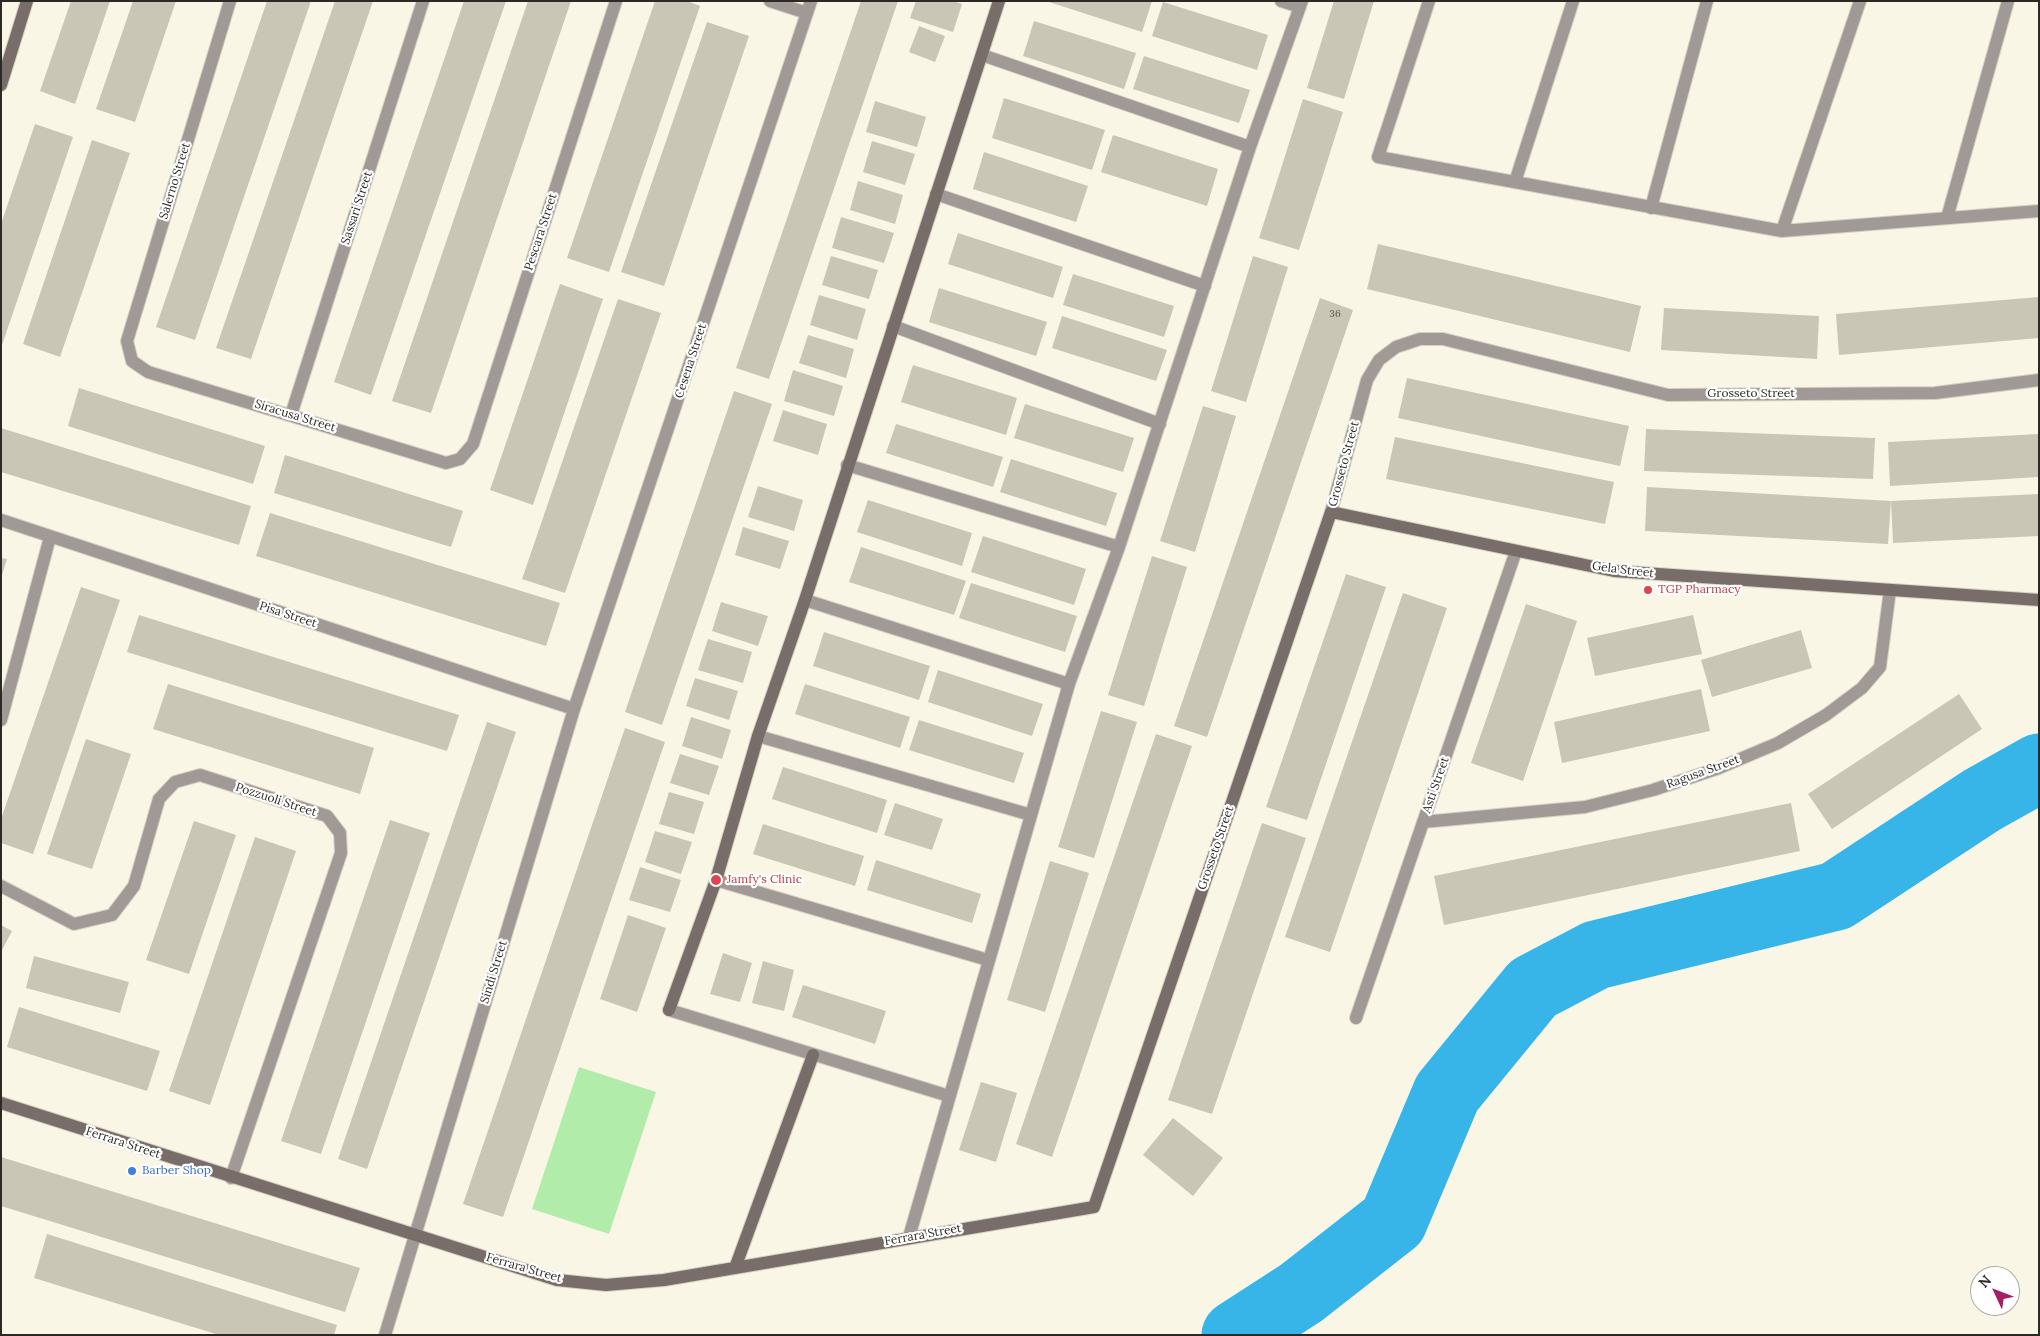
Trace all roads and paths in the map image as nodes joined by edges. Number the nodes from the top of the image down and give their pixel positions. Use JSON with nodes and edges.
{"nodes":[{"id":1,"x":27,"y":1,"type":"edge"},
{"id":2,"x":230,"y":1,"type":"edge"},
{"id":3,"x":423,"y":1,"type":"edge"},
{"id":4,"x":616,"y":1,"type":"edge"},
{"id":5,"x":770,"y":1,"type":"edge"},
{"id":6,"x":999,"y":1,"type":"edge"},
{"id":7,"x":1281,"y":1,"type":"edge"},
{"id":8,"x":1429,"y":1,"type":"edge"},
{"id":9,"x":1573,"y":1,"type":"edge"},
{"id":10,"x":1707,"y":1,"type":"edge"},
{"id":11,"x":1860,"y":1,"type":"edge"},
{"id":12,"x":2008,"y":1,"type":"edge"},
{"id":13,"x":1301,"y":4,"type":"edge"},
{"id":14,"x":809,"y":7,"type":"edge"},
{"id":15,"x":982,"y":54,"type":"junction"},
{"id":16,"x":1,"y":85,"type":"edge"},
{"id":17,"x":1250,"y":147,"type":"junction"},
{"id":18,"x":1514,"y":182,"type":"junction"},
{"id":19,"x":936,"y":194,"type":"junction"},
{"id":20,"x":1652,"y":208,"type":"junction"},
{"id":21,"x":2039,"y":211,"type":"edge"},
{"id":22,"x":1947,"y":218,"type":"junction"},
{"id":23,"x":1782,"y":231,"type":"junction"},
{"id":24,"x":1205,"y":286,"type":"junction"},
{"id":25,"x":893,"y":326,"type":"junction"},
{"id":26,"x":132,"y":361,"type":"joint"},
{"id":27,"x":2039,"y":380,"type":"edge"},
{"id":28,"x":291,"y":415,"type":"junction"},
{"id":29,"x":1160,"y":424,"type":"junction"},
{"id":30,"x":460,"y":459,"type":"joint"},
{"id":31,"x":848,"y":465,"type":"junction"},
{"id":32,"x":1331,"y":512,"type":"junction"},
{"id":33,"x":1,"y":520,"type":"edge"},
{"id":34,"x":50,"y":537,"type":"junction"},
{"id":35,"x":1119,"y":548,"type":"junction"},
{"id":36,"x":1516,"y":552,"type":"junction"},
{"id":37,"x":1890,"y":590,"type":"junction"},
{"id":38,"x":805,"y":600,"type":"junction"},
{"id":39,"x":2039,"y":600,"type":"edge"},
{"id":40,"x":1069,"y":684,"type":"junction"},
{"id":41,"x":574,"y":709,"type":"junction"},
{"id":42,"x":1,"y":720,"type":"edge"},
{"id":43,"x":758,"y":736,"type":"junction"},
{"id":44,"x":1031,"y":815,"type":"junction"},
{"id":45,"x":1423,"y":822,"type":"junction"},
{"id":46,"x":716,"y":880,"type":"junction"},
{"id":47,"x":1,"y":886,"type":"edge"},
{"id":48,"x":988,"y":960,"type":"junction"},
{"id":49,"x":1356,"y":1018,"type":"dead end"},
{"id":50,"x":814,"y":1055,"type":"junction"},
{"id":51,"x":949,"y":1096,"type":"junction"},
{"id":52,"x":1,"y":1103,"type":"edge"},
{"id":53,"x":232,"y":1178,"type":"junction"},
{"id":54,"x":1094,"y":1207,"type":"joint"},
{"id":55,"x":414,"y":1235,"type":"junction"},
{"id":56,"x":909,"y":1237,"type":"junction"},
{"id":57,"x":735,"y":1268,"type":"junction"},
{"id":58,"x":384,"y":1335,"type":"edge"}],
"edges":[{"from":1,"to":16,"type":"street"},
{"from":2,"to":26,"type":"street","name":"Salerno Street"},
{"from":3,"to":28,"type":"street","name":"Sassari Street"},
{"from":4,"to":30,"type":"street","name":"Pescara Street"},
{"from":5,"to":14,"type":"street"},
{"from":6,"to":15,"type":"street"},
{"from":7,"to":13,"type":"street"},
{"from":8,"to":18,"type":"street"},
{"from":9,"to":18,"type":"street"},
{"from":10,"to":20,"type":"street"},
{"from":11,"to":23,"type":"street"},
{"from":12,"to":22,"type":"street"},
{"from":13,"to":17,"type":"street"},
{"from":14,"to":41,"type":"street","name":"Cesena Street"},
{"from":15,"to":17,"type":"street"},
{"from":15,"to":19,"type":"street"},
{"from":17,"to":24,"type":"street"},
{"from":18,"to":20,"type":"street"},
{"from":19,"to":24,"type":"street"},
{"from":19,"to":25,"type":"street"},
{"from":20,"to":23,"type":"street"},
{"from":21,"to":22,"type":"street"},
{"from":22,"to":23,"type":"street"},
{"from":24,"to":29,"type":"street"},
{"from":25,"to":29,"type":"street"},
{"from":25,"to":31,"type":"street"},
{"from":26,"to":28,"type":"street","name":"Siracusa Street"},
{"from":27,"to":32,"type":"street","name":"Grosseto Street"},
{"from":28,"to":30,"type":"street","name":"Siracusa Street"},
{"from":29,"to":35,"type":"street"},
{"from":31,"to":35,"type":"street"},
{"from":31,"to":38,"type":"street"},
{"from":32,"to":36,"type":"street","name":"Gela Street"},
{"from":32,"to":54,"type":"street","name":"Grosseto Street"},
{"from":33,"to":34,"type":"street","name":"Pisa Street"},
{"from":34,"to":41,"type":"street","name":"Pisa Street"},
{"from":34,"to":42,"type":"street"},
{"from":35,"to":40,"type":"street"},
{"from":36,"to":37,"type":"street","name":"Gela Street"},
{"from":36,"to":45,"type":"street","name":"Asti Street"},
{"from":37,"to":39,"type":"street","name":"Gela Street"},
{"from":37,"to":45,"type":"street","name":"Ragusa Street"},
{"from":38,"to":40,"type":"street"},
{"from":38,"to":43,"type":"street"},
{"from":40,"to":44,"type":"street"},
{"from":41,"to":55,"type":"street","name":"Sindi Street"},
{"from":43,"to":44,"type":"street"},
{"from":43,"to":46,"type":"street"},
{"from":44,"to":48,"type":"street"},
{"from":45,"to":49,"type":"street","name":"Asti Street"},
{"from":46,"to":48,"type":"street"},
{"from":46,"to":50,"type":"street"},
{"from":47,"to":53,"type":"street","name":"Pozzuoli Street"},
{"from":48,"to":51,"type":"street"},
{"from":50,"to":51,"type":"street"},
{"from":50,"to":57,"type":"street"},
{"from":51,"to":56,"type":"street"},
{"from":52,"to":53,"type":"street","name":"Ferrara Street"},
{"from":53,"to":55,"type":"street","name":"Ferrara Street"},
{"from":54,"to":56,"type":"street","name":"Ferrara Street"},
{"from":55,"to":57,"type":"street","name":"Ferrara Street"},
{"from":55,"to":58,"type":"street","name":"Sindi Street"},
{"from":56,"to":57,"type":"street","name":"Ferrara Street"}]}
